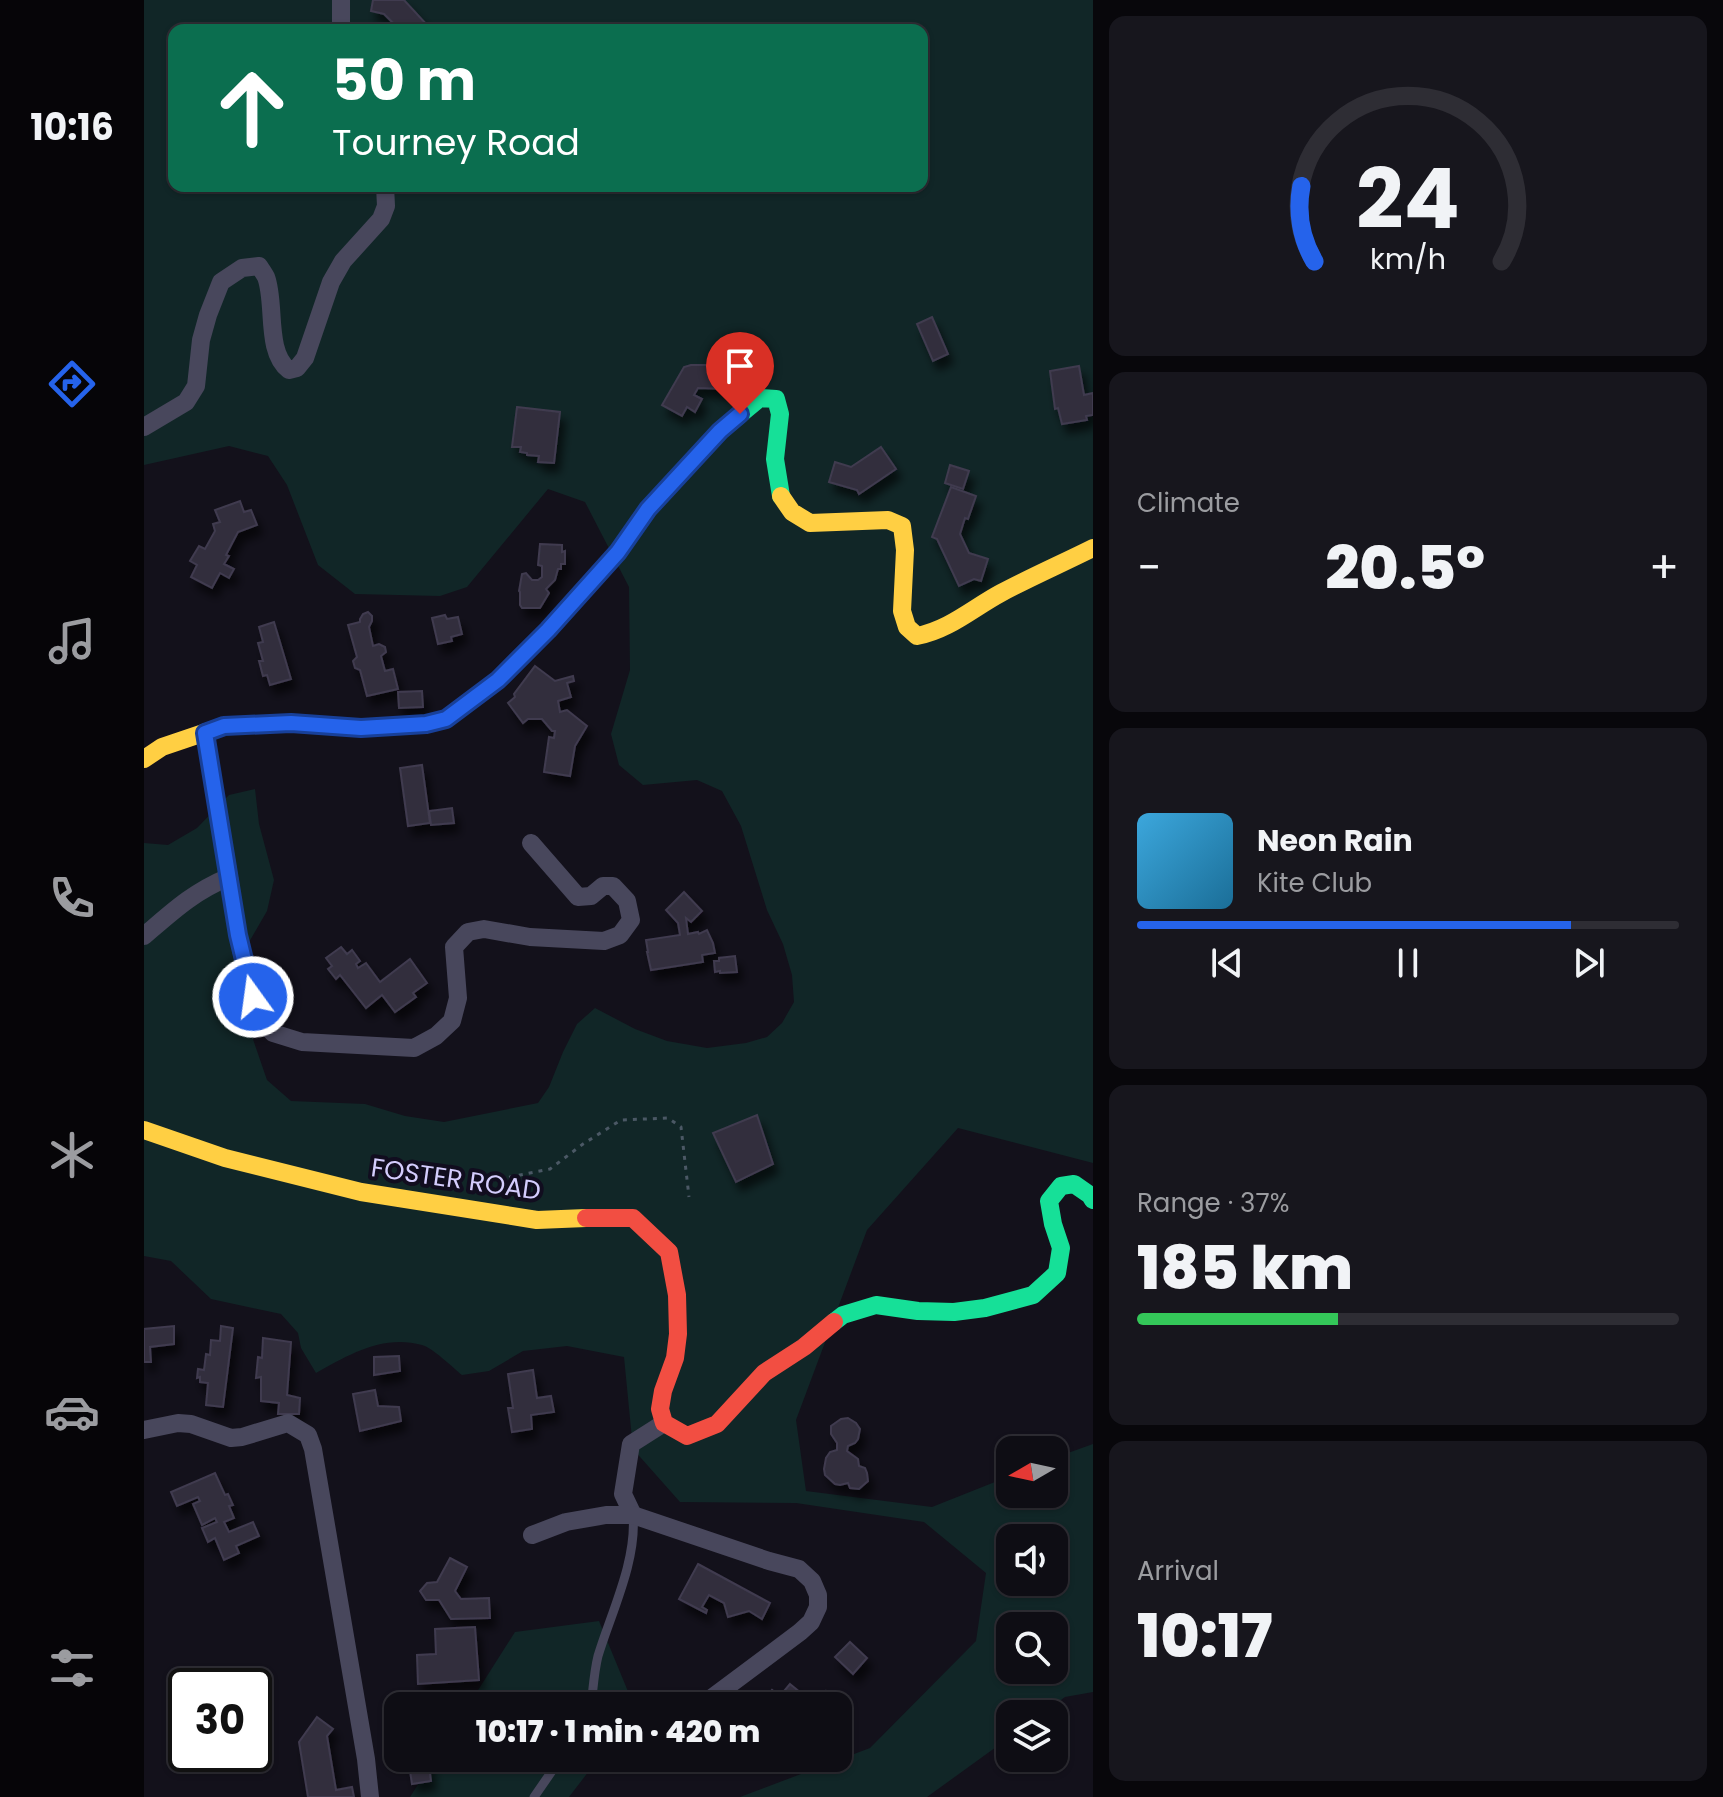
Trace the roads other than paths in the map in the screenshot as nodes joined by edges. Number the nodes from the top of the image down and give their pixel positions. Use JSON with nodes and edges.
{"nodes":[{"id":1,"x":341,"y":0,"type":"edge"},
{"id":2,"x":341,"y":24,"type":"edge"},
{"id":3,"x":385,"y":192,"type":"edge"},
{"id":4,"x":144,"y":427,"type":"edge"},
{"id":5,"x":1093,"y":548,"type":"edge"},
{"id":6,"x":205,"y":733,"type":"junction"},
{"id":7,"x":144,"y":759,"type":"edge"},
{"id":8,"x":531,"y":843,"type":"dead end"},
{"id":9,"x":229,"y":877,"type":"junction"},
{"id":10,"x":144,"y":936,"type":"edge"},
{"id":11,"x":144,"y":1130,"type":"edge"},
{"id":12,"x":1093,"y":1200,"type":"edge"},
{"id":13,"x":664,"y":1423,"type":"junction"},
{"id":14,"x":144,"y":1430,"type":"edge"},
{"id":15,"x":633,"y":1515,"type":"junction"},
{"id":16,"x":532,"y":1535,"type":"dead end"},
{"id":17,"x":593,"y":1692,"type":"edge"},
{"id":18,"x":719,"y":1692,"type":"edge"},
{"id":19,"x":551,"y":1772,"type":"edge"},
{"id":20,"x":370,"y":1797,"type":"edge"},
{"id":21,"x":534,"y":1797,"type":"edge"}],
"edges":[{"from":1,"to":2,"type":"street"},
{"from":3,"to":4,"type":"street"},
{"from":5,"to":6,"type":"street"},
{"from":6,"to":7,"type":"street"},
{"from":6,"to":9,"type":"street"},
{"from":8,"to":9,"type":"street"},
{"from":9,"to":10,"type":"street"},
{"from":11,"to":13,"type":"street","name":"FOSTER ROAD"},
{"from":12,"to":13,"type":"street"},
{"from":13,"to":15,"type":"street"},
{"from":14,"to":20,"type":"street"},
{"from":15,"to":16,"type":"street"},
{"from":15,"to":17,"type":"lane"},
{"from":15,"to":18,"type":"street"},
{"from":19,"to":21,"type":"lane"}]}
